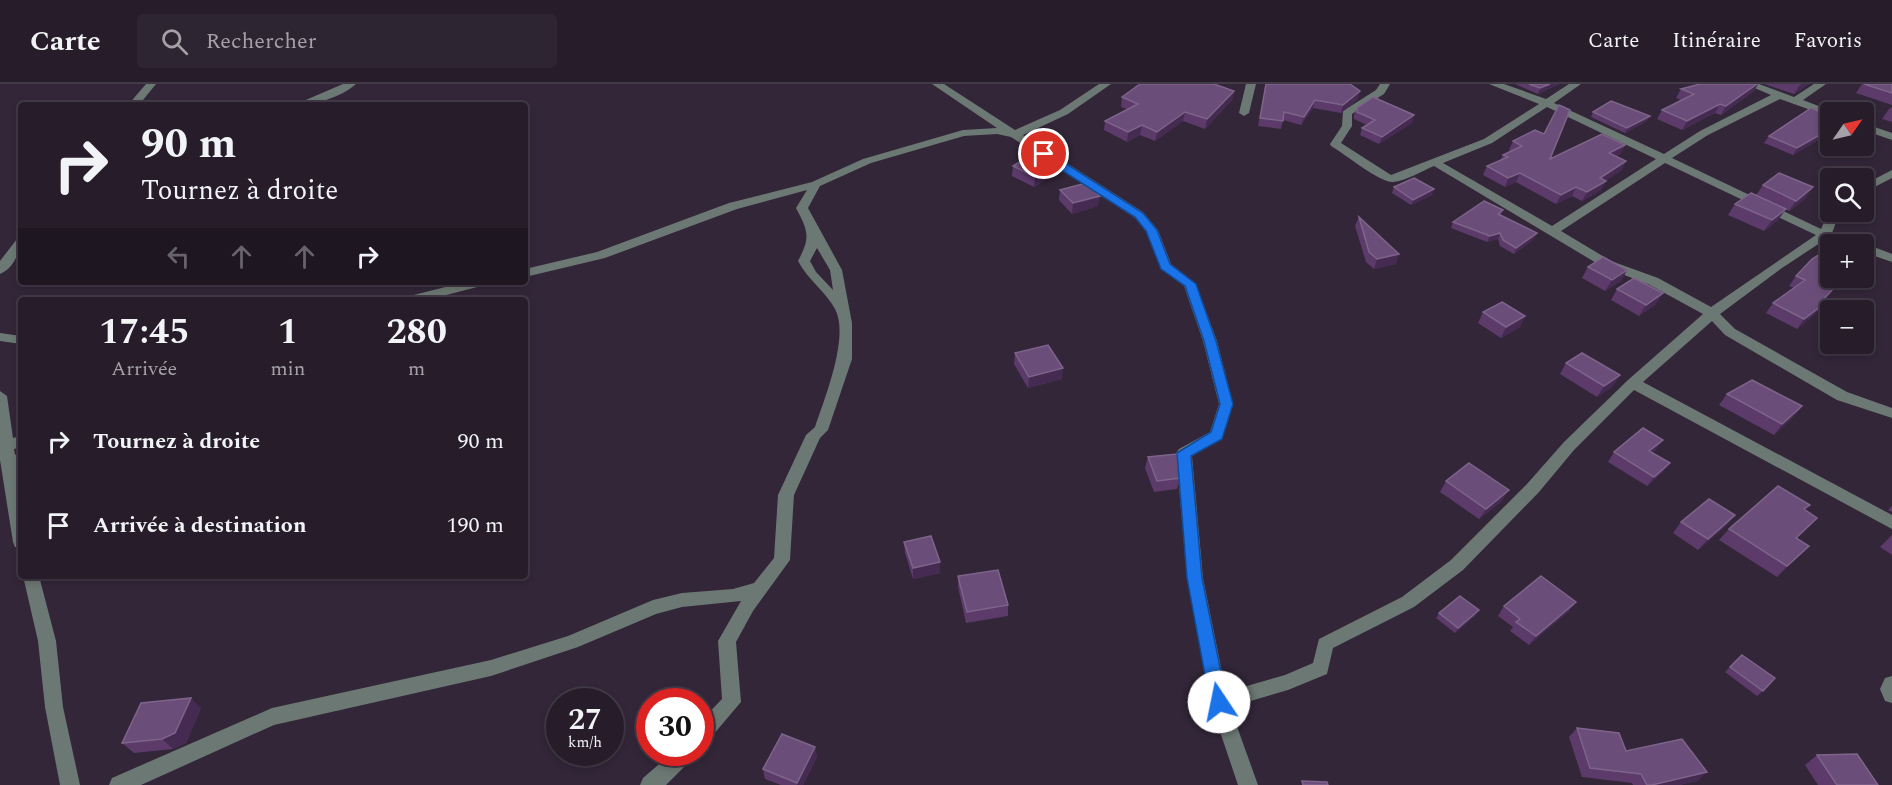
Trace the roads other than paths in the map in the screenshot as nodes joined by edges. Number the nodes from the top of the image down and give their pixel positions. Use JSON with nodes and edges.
{"nodes":[{"id":1,"x":151,"y":84,"type":"edge"},
{"id":2,"x":351,"y":84,"type":"edge"},
{"id":3,"x":938,"y":84,"type":"edge"},
{"id":4,"x":1106,"y":84,"type":"edge"},
{"id":5,"x":1251,"y":84,"type":"edge"},
{"id":6,"x":1384,"y":84,"type":"edge"},
{"id":7,"x":1494,"y":84,"type":"edge"},
{"id":8,"x":1576,"y":84,"type":"edge"},
{"id":9,"x":1750,"y":84,"type":"edge"},
{"id":10,"x":1821,"y":84,"type":"edge"},
{"id":11,"x":1779,"y":95,"type":"junction"},
{"id":12,"x":1794,"y":101,"type":"junction"},
{"id":13,"x":136,"y":102,"type":"edge"},
{"id":14,"x":309,"y":102,"type":"edge"},
{"id":15,"x":1544,"y":102,"type":"junction"},
{"id":16,"x":1820,"y":110,"type":"edge"},
{"id":17,"x":1244,"y":113,"type":"dead end"},
{"id":18,"x":1874,"y":130,"type":"edge"},
{"id":19,"x":1015,"y":134,"type":"junction"},
{"id":20,"x":1892,"y":137,"type":"edge"},
{"id":21,"x":1664,"y":159,"type":"junction"},
{"id":22,"x":1434,"y":162,"type":"junction"},
{"id":23,"x":1892,"y":173,"type":"edge"},
{"id":24,"x":816,"y":184,"type":"junction"},
{"id":25,"x":1874,"y":184,"type":"edge"},
{"id":26,"x":814,"y":230,"type":"junction"},
{"id":27,"x":1553,"y":231,"type":"junction"},
{"id":28,"x":1823,"y":234,"type":"edge"},
{"id":29,"x":1820,"y":238,"type":"edge"},
{"id":30,"x":18,"y":246,"type":"edge"},
{"id":31,"x":1874,"y":252,"type":"edge"},
{"id":32,"x":1892,"y":258,"type":"edge"},
{"id":33,"x":0,"y":270,"type":"edge"},
{"id":34,"x":528,"y":272,"type":"edge"},
{"id":35,"x":468,"y":285,"type":"edge"},
{"id":36,"x":422,"y":297,"type":"edge"},
{"id":37,"x":842,"y":308,"type":"junction"},
{"id":38,"x":1712,"y":313,"type":"junction"},
{"id":39,"x":0,"y":337,"type":"edge"},
{"id":40,"x":18,"y":340,"type":"edge"},
{"id":41,"x":1633,"y":383,"type":"junction"},
{"id":42,"x":0,"y":396,"type":"edge"},
{"id":43,"x":1892,"y":413,"type":"edge"},
{"id":44,"x":9,"y":445,"type":"edge"},
{"id":45,"x":18,"y":466,"type":"edge"},
{"id":46,"x":11,"y":488,"type":"junction"},
{"id":47,"x":1892,"y":523,"type":"edge"},
{"id":48,"x":18,"y":526,"type":"edge"},
{"id":49,"x":32,"y":579,"type":"edge"},
{"id":50,"x":760,"y":589,"type":"junction"},
{"id":51,"x":1892,"y":684,"type":"edge"},
{"id":52,"x":1892,"y":695,"type":"edge"},
{"id":53,"x":1219,"y":702,"type":"junction"},
{"id":54,"x":714,"y":721,"type":"edge"},
{"id":55,"x":674,"y":766,"type":"edge"},
{"id":56,"x":662,"y":779,"type":"edge"},
{"id":57,"x":70,"y":785,"type":"edge"},
{"id":58,"x":119,"y":785,"type":"edge"},
{"id":59,"x":650,"y":785,"type":"edge"},
{"id":60,"x":1248,"y":785,"type":"edge"}],
"edges":[{"from":1,"to":13,"type":"street"},
{"from":2,"to":14,"type":"street"},
{"from":3,"to":19,"type":"street"},
{"from":4,"to":19,"type":"street"},
{"from":5,"to":17,"type":"street"},
{"from":6,"to":22,"type":"street"},
{"from":7,"to":15,"type":"street"},
{"from":8,"to":15,"type":"street"},
{"from":9,"to":11,"type":"street"},
{"from":10,"to":12,"type":"street"},
{"from":11,"to":12,"type":"street"},
{"from":11,"to":21,"type":"street"},
{"from":12,"to":16,"type":"street"},
{"from":15,"to":21,"type":"street"},
{"from":15,"to":22,"type":"street"},
{"from":18,"to":20,"type":"street"},
{"from":19,"to":24,"type":"street"},
{"from":19,"to":53,"type":"street"},
{"from":21,"to":27,"type":"street"},
{"from":21,"to":28,"type":"street"},
{"from":22,"to":27,"type":"street"},
{"from":23,"to":25,"type":"street"},
{"from":24,"to":26,"type":"street"},
{"from":24,"to":34,"type":"street"},
{"from":26,"to":37,"type":"street"},
{"from":26,"to":37,"type":"street"},
{"from":27,"to":38,"type":"street"},
{"from":29,"to":38,"type":"street"},
{"from":30,"to":33,"type":"street"},
{"from":31,"to":32,"type":"street"},
{"from":35,"to":36,"type":"street"},
{"from":37,"to":50,"type":"street"},
{"from":38,"to":41,"type":"street"},
{"from":38,"to":43,"type":"street"},
{"from":39,"to":40,"type":"street"},
{"from":41,"to":47,"type":"street"},
{"from":41,"to":53,"type":"street"},
{"from":42,"to":44,"type":"street"},
{"from":44,"to":46,"type":"street"},
{"from":45,"to":46,"type":"street"},
{"from":46,"to":48,"type":"street"},
{"from":49,"to":57,"type":"street"},
{"from":50,"to":54,"type":"street"},
{"from":50,"to":58,"type":"street"},
{"from":51,"to":52,"type":"street"},
{"from":53,"to":60,"type":"street"},
{"from":55,"to":56,"type":"street"},
{"from":56,"to":59,"type":"street"}]}
